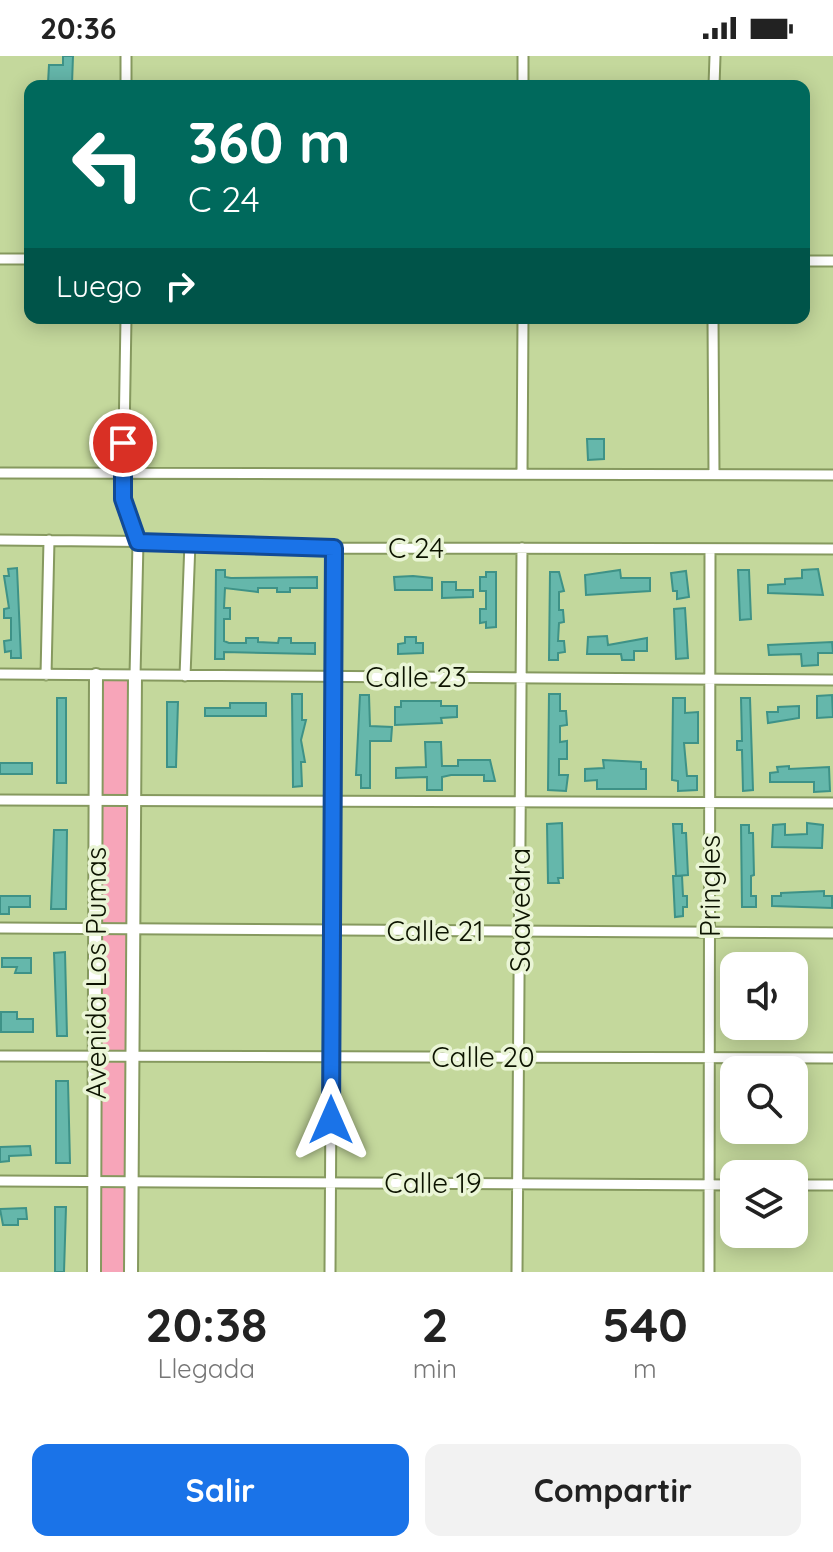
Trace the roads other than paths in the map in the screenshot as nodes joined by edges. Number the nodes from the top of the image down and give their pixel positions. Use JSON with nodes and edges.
{"nodes":[{"id":1,"x":126,"y":56,"type":"edge"},
{"id":2,"x":523,"y":56,"type":"edge"},
{"id":3,"x":715,"y":56,"type":"edge"},
{"id":4,"x":126,"y":80,"type":"edge"},
{"id":5,"x":523,"y":80,"type":"edge"},
{"id":6,"x":714,"y":80,"type":"edge"},
{"id":7,"x":0,"y":259,"type":"edge"},
{"id":8,"x":24,"y":259,"type":"edge"},
{"id":9,"x":810,"y":261,"type":"edge"},
{"id":10,"x":833,"y":261,"type":"edge"},
{"id":11,"x":126,"y":324,"type":"edge"},
{"id":12,"x":523,"y":324,"type":"edge"},
{"id":13,"x":713,"y":324,"type":"edge"},
{"id":14,"x":0,"y":473,"type":"edge"},
{"id":15,"x":123,"y":474,"type":"junction"},
{"id":16,"x":522,"y":474,"type":"junction"},
{"id":17,"x":714,"y":474,"type":"junction"},
{"id":18,"x":833,"y":475,"type":"edge"},
{"id":19,"x":0,"y":540,"type":"edge"},
{"id":20,"x":49,"y":540,"type":"junction"},
{"id":21,"x":138,"y":542,"type":"junction"},
{"id":22,"x":190,"y":542,"type":"junction"},
{"id":23,"x":334,"y":548,"type":"junction"},
{"id":24,"x":522,"y":548,"type":"junction"},
{"id":25,"x":710,"y":549,"type":"junction"},
{"id":26,"x":833,"y":549,"type":"edge"},
{"id":27,"x":0,"y":674,"type":"edge"},
{"id":28,"x":46,"y":675,"type":"junction"},
{"id":29,"x":96,"y":675,"type":"junction"},
{"id":30,"x":135,"y":676,"type":"junction"},
{"id":31,"x":185,"y":676,"type":"junction"},
{"id":32,"x":333,"y":677,"type":"junction"},
{"id":33,"x":521,"y":678,"type":"junction"},
{"id":34,"x":710,"y":679,"type":"junction"},
{"id":35,"x":833,"y":680,"type":"edge"},
{"id":36,"x":0,"y":800,"type":"edge"},
{"id":37,"x":96,"y":800,"type":"junction"},
{"id":38,"x":134,"y":800,"type":"junction"},
{"id":39,"x":333,"y":801,"type":"junction"},
{"id":40,"x":521,"y":802,"type":"junction"},
{"id":41,"x":710,"y":803,"type":"junction"},
{"id":42,"x":833,"y":803,"type":"edge"},
{"id":43,"x":0,"y":928,"type":"edge"},
{"id":44,"x":96,"y":929,"type":"junction"},
{"id":45,"x":133,"y":929,"type":"junction"},
{"id":46,"x":332,"y":930,"type":"junction"},
{"id":47,"x":520,"y":931,"type":"junction"},
{"id":48,"x":710,"y":932,"type":"junction"},
{"id":49,"x":833,"y":933,"type":"edge"},
{"id":50,"x":0,"y":1056,"type":"edge"},
{"id":51,"x":133,"y":1056,"type":"junction"},
{"id":52,"x":95,"y":1057,"type":"junction"},
{"id":53,"x":331,"y":1057,"type":"junction"},
{"id":54,"x":519,"y":1057,"type":"junction"},
{"id":55,"x":709,"y":1058,"type":"junction"},
{"id":56,"x":833,"y":1058,"type":"edge"},
{"id":57,"x":0,"y":1181,"type":"edge"},
{"id":58,"x":95,"y":1182,"type":"junction"},
{"id":59,"x":132,"y":1182,"type":"junction"},
{"id":60,"x":330,"y":1183,"type":"junction"},
{"id":61,"x":518,"y":1183,"type":"junction"},
{"id":62,"x":709,"y":1184,"type":"junction"},
{"id":63,"x":720,"y":1184,"type":"edge"},
{"id":64,"x":808,"y":1185,"type":"edge"},
{"id":65,"x":833,"y":1185,"type":"edge"},
{"id":66,"x":94,"y":1272,"type":"edge"},
{"id":67,"x":131,"y":1272,"type":"edge"},
{"id":68,"x":330,"y":1272,"type":"edge"},
{"id":69,"x":517,"y":1272,"type":"edge"},
{"id":70,"x":709,"y":1272,"type":"edge"}],
"edges":[{"from":1,"to":4,"type":"street"},
{"from":2,"to":5,"type":"street"},
{"from":3,"to":6,"type":"street"},
{"from":7,"to":8,"type":"street"},
{"from":9,"to":10,"type":"street"},
{"from":11,"to":15,"type":"street"},
{"from":12,"to":16,"type":"street"},
{"from":13,"to":17,"type":"street"},
{"from":14,"to":15,"type":"street"},
{"from":15,"to":16,"type":"street"},
{"from":15,"to":21,"type":"street"},
{"from":16,"to":17,"type":"street"},
{"from":17,"to":18,"type":"street"},
{"from":19,"to":20,"type":"street","name":"C 24"},
{"from":20,"to":21,"type":"street","name":"C 24"},
{"from":20,"to":28,"type":"street"},
{"from":21,"to":22,"type":"street","name":"C 24"},
{"from":21,"to":30,"type":"street"},
{"from":22,"to":23,"type":"street","name":"C 24"},
{"from":22,"to":31,"type":"street"},
{"from":23,"to":24,"type":"street","name":"C 24"},
{"from":23,"to":32,"type":"street"},
{"from":24,"to":25,"type":"street","name":"C 24"},
{"from":24,"to":33,"type":"street","name":"Saavedra"},
{"from":25,"to":26,"type":"street","name":"C 24"},
{"from":25,"to":34,"type":"street","name":"Pringles"},
{"from":27,"to":28,"type":"street","name":"Calle 23"},
{"from":28,"to":29,"type":"street","name":"Calle 23"},
{"from":29,"to":30,"type":"street","name":"Calle 23"},
{"from":29,"to":37,"type":"main road","name":"Avenida Los Pumas"},
{"from":30,"to":31,"type":"street","name":"Calle 23"},
{"from":30,"to":38,"type":"main road","name":"Avenida Los Pumas"},
{"from":31,"to":32,"type":"street","name":"Calle 23"},
{"from":32,"to":33,"type":"street","name":"Calle 23"},
{"from":32,"to":39,"type":"street"},
{"from":33,"to":34,"type":"street","name":"Calle 23"},
{"from":33,"to":40,"type":"street","name":"Saavedra"},
{"from":34,"to":35,"type":"street","name":"Calle 23"},
{"from":34,"to":41,"type":"street","name":"Pringles"},
{"from":36,"to":37,"type":"street"},
{"from":37,"to":38,"type":"street"},
{"from":37,"to":44,"type":"main road","name":"Avenida Los Pumas"},
{"from":38,"to":39,"type":"street"},
{"from":38,"to":45,"type":"main road","name":"Avenida Los Pumas"},
{"from":39,"to":40,"type":"street"},
{"from":39,"to":46,"type":"street"},
{"from":40,"to":41,"type":"street"},
{"from":40,"to":47,"type":"street","name":"Saavedra"},
{"from":41,"to":42,"type":"street"},
{"from":41,"to":48,"type":"street","name":"Pringles"},
{"from":43,"to":44,"type":"street"},
{"from":44,"to":45,"type":"street","name":"Calle 21"},
{"from":44,"to":52,"type":"main road","name":"Avenida Los Pumas"},
{"from":45,"to":46,"type":"street","name":"Calle 21"},
{"from":45,"to":51,"type":"main road","name":"Avenida Los Pumas"},
{"from":46,"to":47,"type":"street","name":"Calle 21"},
{"from":46,"to":53,"type":"street"},
{"from":47,"to":48,"type":"street","name":"Calle 21"},
{"from":47,"to":54,"type":"street","name":"Saavedra"},
{"from":48,"to":49,"type":"street","name":"Calle 21"},
{"from":48,"to":55,"type":"street","name":"Pringles"},
{"from":50,"to":52,"type":"street"},
{"from":51,"to":52,"type":"street","name":"Calle 20"},
{"from":51,"to":53,"type":"street","name":"Calle 20"},
{"from":51,"to":59,"type":"main road","name":"Avenida Los Pumas"},
{"from":52,"to":58,"type":"main road","name":"Avenida Los Pumas"},
{"from":53,"to":54,"type":"street","name":"Calle 20"},
{"from":53,"to":60,"type":"street"},
{"from":54,"to":55,"type":"street","name":"Calle 20"},
{"from":54,"to":61,"type":"street","name":"Saavedra"},
{"from":55,"to":56,"type":"street","name":"Calle 20"},
{"from":55,"to":62,"type":"street","name":"Pringles"},
{"from":57,"to":58,"type":"street"},
{"from":58,"to":59,"type":"street","name":"Calle 19"},
{"from":58,"to":66,"type":"main road","name":"Avenida Los Pumas"},
{"from":59,"to":60,"type":"street","name":"Calle 19"},
{"from":59,"to":67,"type":"main road","name":"Avenida Los Pumas"},
{"from":60,"to":61,"type":"street","name":"Calle 19"},
{"from":60,"to":68,"type":"street"},
{"from":61,"to":62,"type":"street","name":"Calle 19"},
{"from":61,"to":69,"type":"street","name":"Saavedra"},
{"from":62,"to":63,"type":"street","name":"Calle 19"},
{"from":62,"to":70,"type":"street","name":"Pringles"},
{"from":64,"to":65,"type":"street"}]}
